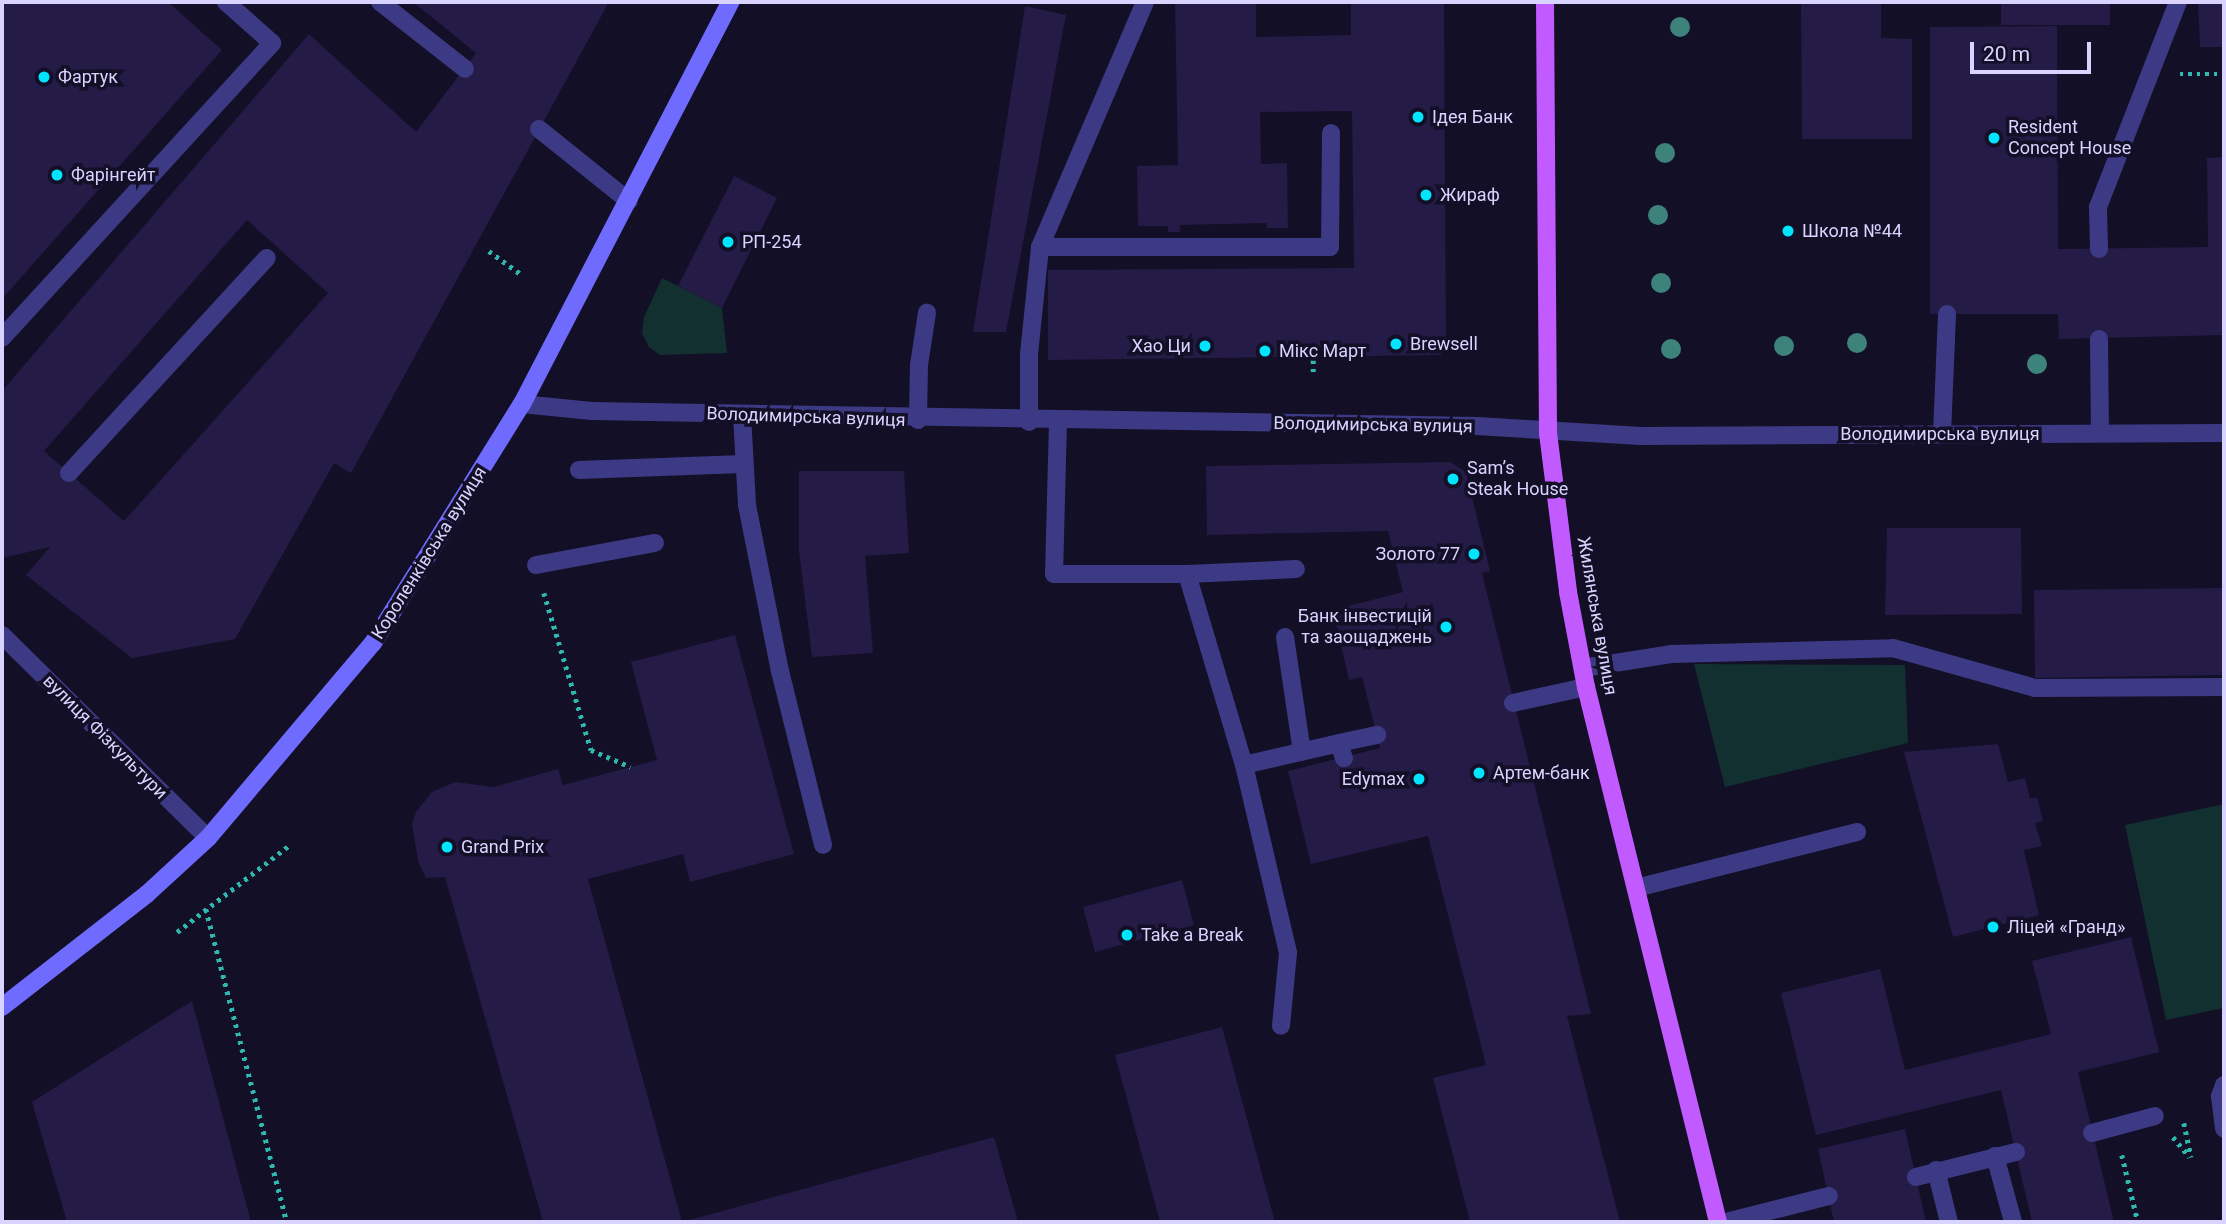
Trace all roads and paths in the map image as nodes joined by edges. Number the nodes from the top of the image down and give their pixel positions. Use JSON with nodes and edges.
{"nodes":[{"id":1,"x":226,"y":2,"type":"edge"},
{"id":2,"x":380,"y":2,"type":"edge"},
{"id":3,"x":730,"y":2,"type":"edge"},
{"id":4,"x":1145,"y":2,"type":"edge"},
{"id":5,"x":1545,"y":2,"type":"edge"},
{"id":6,"x":2178,"y":2,"type":"edge"},
{"id":7,"x":465,"y":69,"type":"dead end"},
{"id":8,"x":2149,"y":74,"type":"junction"},
{"id":9,"x":2224,"y":74,"type":"edge"},
{"id":10,"x":539,"y":129,"type":"dead end"},
{"id":11,"x":1331,"y":133,"type":"dead end"},
{"id":12,"x":629,"y":201,"type":"junction"},
{"id":13,"x":1040,"y":247,"type":"junction"},
{"id":14,"x":2099,"y":249,"type":"dead end"},
{"id":15,"x":489,"y":251,"type":"dead end"},
{"id":16,"x":267,"y":258,"type":"dead end"},
{"id":17,"x":521,"y":274,"type":"dead end"},
{"id":18,"x":927,"y":313,"type":"dead end"},
{"id":19,"x":1947,"y":314,"type":"dead end"},
{"id":20,"x":2,"y":338,"type":"edge"},
{"id":21,"x":2099,"y":339,"type":"dead end"},
{"id":22,"x":1313,"y":360,"type":"dead end"},
{"id":23,"x":1313,"y":372,"type":"dead end"},
{"id":24,"x":522,"y":404,"type":"junction"},
{"id":25,"x":742,"y":415,"type":"junction"},
{"id":26,"x":918,"y":420,"type":"junction"},
{"id":27,"x":1029,"y":422,"type":"junction"},
{"id":28,"x":1058,"y":422,"type":"junction"},
{"id":29,"x":1548,"y":433,"type":"junction"},
{"id":30,"x":2101,"y":433,"type":"junction"},
{"id":31,"x":2224,"y":433,"type":"edge"},
{"id":32,"x":1942,"y":434,"type":"junction"},
{"id":33,"x":743,"y":464,"type":"junction"},
{"id":34,"x":579,"y":470,"type":"dead end"},
{"id":35,"x":69,"y":473,"type":"dead end"},
{"id":36,"x":655,"y":543,"type":"dead end"},
{"id":37,"x":536,"y":565,"type":"joint"},
{"id":38,"x":1296,"y":569,"type":"dead end"},
{"id":39,"x":1187,"y":574,"type":"junction"},
{"id":40,"x":2,"y":635,"type":"edge"},
{"id":41,"x":1285,"y":637,"type":"dead end"},
{"id":42,"x":1583,"y":668,"type":"junction"},
{"id":43,"x":1586,"y":687,"type":"junction"},
{"id":44,"x":2224,"y":687,"type":"edge"},
{"id":45,"x":1513,"y":703,"type":"dead end"},
{"id":46,"x":1377,"y":735,"type":"dead end"},
{"id":47,"x":1302,"y":752,"type":"junction"},
{"id":48,"x":1244,"y":765,"type":"junction"},
{"id":49,"x":631,"y":767,"type":"dead end"},
{"id":50,"x":1857,"y":832,"type":"dead end"},
{"id":51,"x":208,"y":838,"type":"junction"},
{"id":52,"x":291,"y":844,"type":"dead end"},
{"id":53,"x":823,"y":845,"type":"dead end"},
{"id":54,"x":1636,"y":888,"type":"junction"},
{"id":55,"x":206,"y":909,"type":"junction"},
{"id":56,"x":177,"y":932,"type":"dead end"},
{"id":57,"x":2,"y":1007,"type":"edge"},
{"id":58,"x":1281,"y":1026,"type":"dead end"},
{"id":59,"x":2224,"y":1085,"type":"edge"},
{"id":60,"x":2155,"y":1116,"type":"dead end"},
{"id":61,"x":2115,"y":1127,"type":"junction"},
{"id":62,"x":2224,"y":1129,"type":"edge"},
{"id":63,"x":2092,"y":1133,"type":"dead end"},
{"id":64,"x":2016,"y":1152,"type":"dead end"},
{"id":65,"x":1996,"y":1156,"type":"junction"},
{"id":66,"x":1936,"y":1170,"type":"junction"},
{"id":67,"x":1916,"y":1177,"type":"dead end"},
{"id":68,"x":1829,"y":1196,"type":"dead end"},
{"id":69,"x":287,"y":1222,"type":"edge"},
{"id":70,"x":1718,"y":1222,"type":"edge"},
{"id":71,"x":1726,"y":1222,"type":"edge"},
{"id":72,"x":1949,"y":1222,"type":"edge"},
{"id":73,"x":2013,"y":1222,"type":"edge"},
{"id":74,"x":2138,"y":1222,"type":"edge"}],
"edges":[{"from":1,"to":20,"type":"street"},
{"from":2,"to":7,"type":"street"},
{"from":3,"to":12,"type":"main road","name":"Короленківська вулиця"},
{"from":4,"to":13,"type":"street"},
{"from":5,"to":29,"type":"main road","name":"Жилянська вулиця"},
{"from":6,"to":8,"type":"street"},
{"from":8,"to":9,"type":"path"},
{"from":8,"to":14,"type":"street"},
{"from":10,"to":12,"type":"street"},
{"from":11,"to":13,"type":"street"},
{"from":12,"to":24,"type":"main road","name":"Короленківська вулиця"},
{"from":13,"to":27,"type":"street"},
{"from":15,"to":17,"type":"path"},
{"from":16,"to":35,"type":"street"},
{"from":18,"to":26,"type":"street"},
{"from":19,"to":32,"type":"street"},
{"from":21,"to":30,"type":"street"},
{"from":22,"to":23,"type":"path"},
{"from":24,"to":25,"type":"street","name":"Володимирська вулиця"},
{"from":24,"to":51,"type":"main road","name":"Короленківська вулиця"},
{"from":25,"to":26,"type":"street","name":"Володимирська вулиця"},
{"from":25,"to":33,"type":"street"},
{"from":26,"to":27,"type":"street","name":"Володимирська вулиця"},
{"from":27,"to":28,"type":"street","name":"Володимирська вулиця"},
{"from":28,"to":29,"type":"street","name":"Володимирська вулиця"},
{"from":28,"to":39,"type":"street"},
{"from":29,"to":32,"type":"street","name":"Володимирська вулиця"},
{"from":29,"to":42,"type":"main road","name":"Жилянська вулиця"},
{"from":30,"to":31,"type":"street","name":"Володимирська вулиця"},
{"from":30,"to":32,"type":"street","name":"Володимирська вулиця"},
{"from":33,"to":34,"type":"street"},
{"from":33,"to":53,"type":"street"},
{"from":36,"to":37,"type":"street"},
{"from":37,"to":49,"type":"path"},
{"from":38,"to":39,"type":"street"},
{"from":39,"to":48,"type":"street"},
{"from":40,"to":51,"type":"street","name":"вулиця Фізкультури"},
{"from":41,"to":47,"type":"street"},
{"from":42,"to":43,"type":"main road","name":"Жилянська вулиця"},
{"from":42,"to":44,"type":"street"},
{"from":43,"to":45,"type":"street"},
{"from":43,"to":54,"type":"main road","name":"Жилянська вулиця"},
{"from":46,"to":47,"type":"street"},
{"from":47,"to":48,"type":"street"},
{"from":48,"to":58,"type":"street"},
{"from":50,"to":54,"type":"street"},
{"from":51,"to":57,"type":"main road","name":"Короленківська вулиця"},
{"from":52,"to":55,"type":"path"},
{"from":54,"to":70,"type":"main road","name":"Жилянська вулиця"},
{"from":55,"to":56,"type":"path"},
{"from":55,"to":69,"type":"path"},
{"from":59,"to":62,"type":"street"},
{"from":60,"to":61,"type":"street"},
{"from":61,"to":63,"type":"street"},
{"from":61,"to":74,"type":"path"},
{"from":64,"to":65,"type":"street"},
{"from":65,"to":66,"type":"street"},
{"from":65,"to":73,"type":"street"},
{"from":66,"to":67,"type":"street"},
{"from":66,"to":72,"type":"street"},
{"from":68,"to":71,"type":"street"}]}
